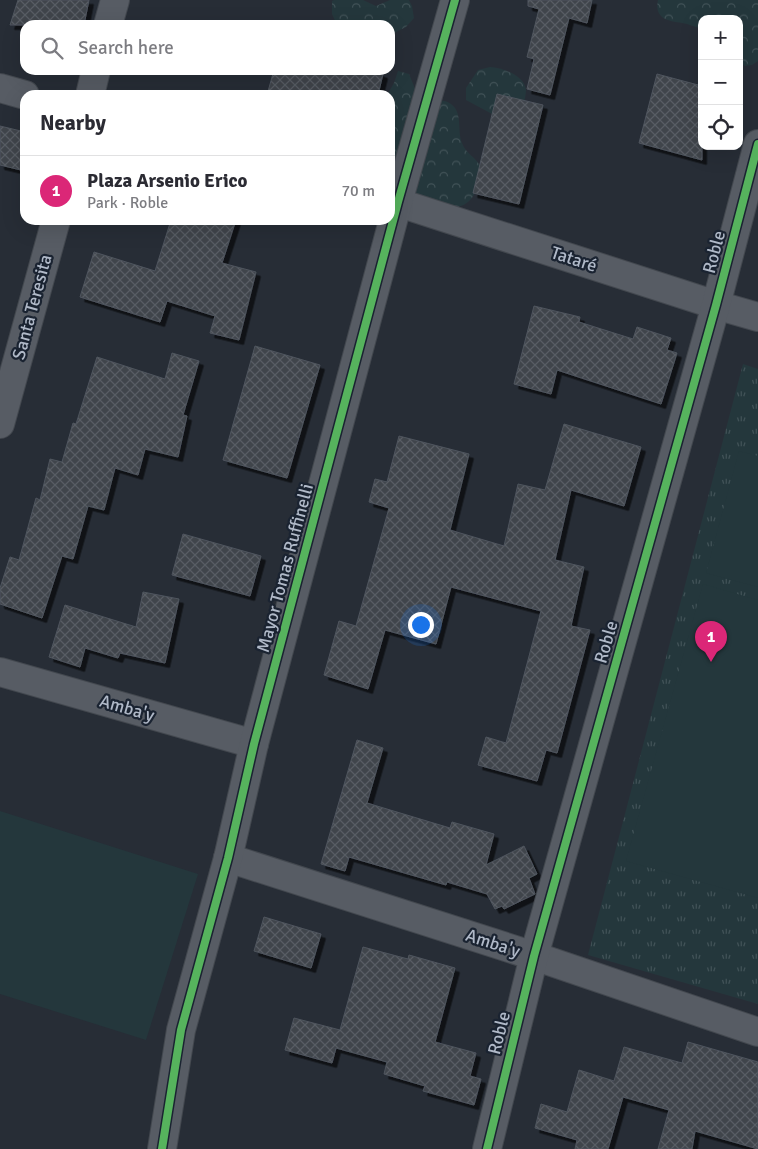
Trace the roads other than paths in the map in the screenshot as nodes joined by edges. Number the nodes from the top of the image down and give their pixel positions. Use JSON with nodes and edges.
{"nodes":[{"id":1,"x":115,"y":0,"type":"edge"},
{"id":2,"x":456,"y":0,"type":"edge"},
{"id":3,"x":109,"y":20,"type":"edge"},
{"id":4,"x":95,"y":75,"type":"edge"},
{"id":5,"x":0,"y":88,"type":"edge"},
{"id":6,"x":91,"y":90,"type":"edge"},
{"id":7,"x":20,"y":94,"type":"edge"},
{"id":8,"x":758,"y":144,"type":"edge"},
{"id":9,"x":395,"y":198,"type":"edge"},
{"id":10,"x":395,"y":201,"type":"edge"},
{"id":11,"x":55,"y":225,"type":"edge"},
{"id":12,"x":388,"y":225,"type":"edge"},
{"id":13,"x":716,"y":305,"type":"junction"},
{"id":14,"x":758,"y":317,"type":"edge"},
{"id":15,"x":0,"y":424,"type":"edge"},
{"id":16,"x":0,"y":672,"type":"edge"},
{"id":17,"x":254,"y":744,"type":"junction"},
{"id":18,"x":228,"y":858,"type":"junction"},
{"id":19,"x":534,"y":956,"type":"junction"},
{"id":20,"x":758,"y":1032,"type":"edge"},
{"id":21,"x":162,"y":1149,"type":"edge"},
{"id":22,"x":487,"y":1149,"type":"edge"}],
"edges":[{"from":1,"to":3,"type":"street"},
{"from":2,"to":9,"type":"street","name":"Mayor Tomas Ruffinelli"},
{"from":4,"to":6,"type":"street"},
{"from":5,"to":7,"type":"street"},
{"from":8,"to":13,"type":"street","name":"Roble"},
{"from":10,"to":13,"type":"street","name":"Tataré"},
{"from":11,"to":15,"type":"street","name":"Santa Teresita"},
{"from":12,"to":17,"type":"street","name":"Mayor Tomas Ruffinelli"},
{"from":13,"to":14,"type":"street","name":"Tataré"},
{"from":13,"to":19,"type":"street","name":"Roble"},
{"from":16,"to":17,"type":"street","name":"Amba'y"},
{"from":17,"to":18,"type":"street","name":"Mayor Tomas Ruffinelli"},
{"from":18,"to":19,"type":"street","name":"Amba'y"},
{"from":18,"to":21,"type":"street","name":"Mayor Tomas Ruffinelli"},
{"from":19,"to":20,"type":"street","name":"Amba'y"},
{"from":19,"to":22,"type":"street","name":"Roble"}]}
